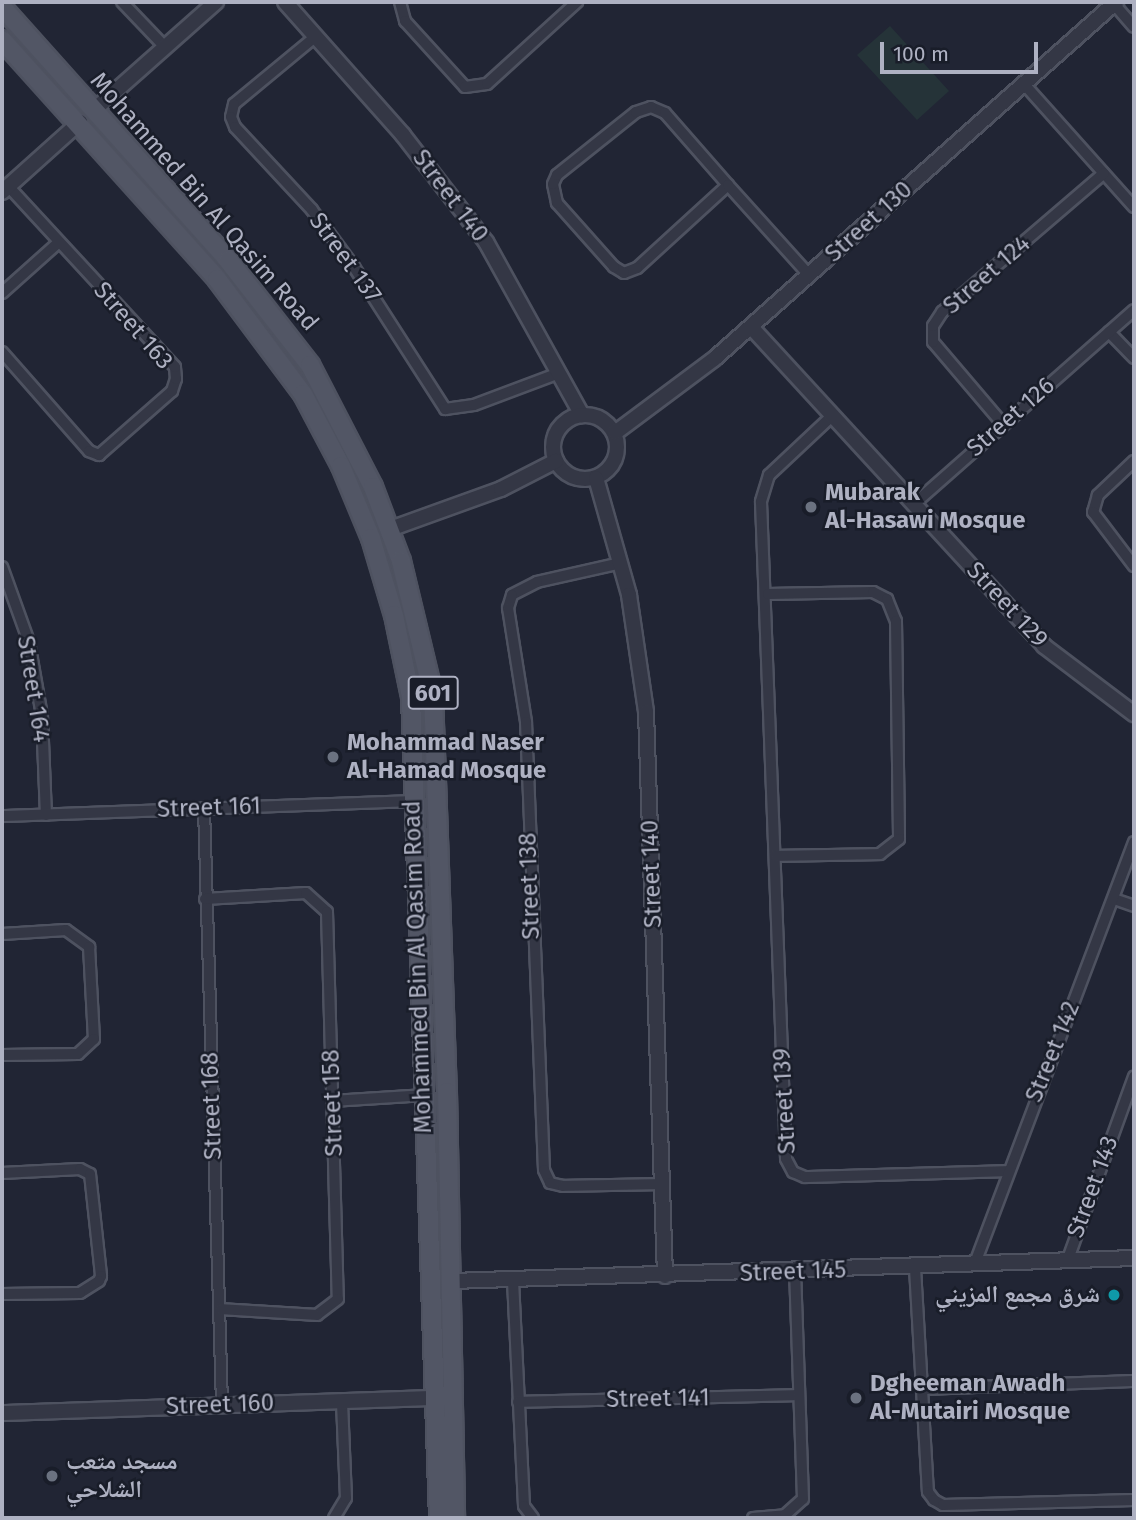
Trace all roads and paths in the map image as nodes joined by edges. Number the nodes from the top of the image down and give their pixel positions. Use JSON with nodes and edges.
{"nodes":[{"id":1,"x":122,"y":2,"type":"edge"},
{"id":2,"x":216,"y":2,"type":"edge"},
{"id":3,"x":285,"y":2,"type":"edge"},
{"id":4,"x":400,"y":2,"type":"edge"},
{"id":5,"x":577,"y":2,"type":"edge"},
{"id":6,"x":1115,"y":3,"type":"edge"},
{"id":7,"x":2,"y":7,"type":"edge"},
{"id":8,"x":1134,"y":27,"type":"edge"},
{"id":9,"x":315,"y":37,"type":"junction"},
{"id":10,"x":2,"y":40,"type":"edge"},
{"id":11,"x":165,"y":47,"type":"junction"},
{"id":12,"x":1024,"y":84,"type":"junction"},
{"id":13,"x":94,"y":110,"type":"junction"},
{"id":14,"x":80,"y":122,"type":"junction"},
{"id":15,"x":1104,"y":173,"type":"junction"},
{"id":16,"x":728,"y":185,"type":"junction"},
{"id":17,"x":5,"y":189,"type":"edge"},
{"id":18,"x":1134,"y":207,"type":"edge"},
{"id":19,"x":58,"y":243,"type":"junction"},
{"id":20,"x":809,"y":275,"type":"junction"},
{"id":21,"x":2,"y":293,"type":"edge"},
{"id":22,"x":1134,"y":310,"type":"edge"},
{"id":23,"x":751,"y":327,"type":"junction"},
{"id":24,"x":1109,"y":332,"type":"junction"},
{"id":25,"x":2,"y":352,"type":"edge"},
{"id":26,"x":1134,"y":358,"type":"edge"},
{"id":27,"x":559,"y":373,"type":"junction"},
{"id":28,"x":582,"y":415,"type":"junction"},
{"id":29,"x":833,"y":415,"type":"junction"},
{"id":30,"x":1002,"y":422,"type":"junction"},
{"id":31,"x":615,"y":433,"type":"junction"},
{"id":32,"x":556,"y":461,"type":"junction"},
{"id":33,"x":1134,"y":461,"type":"edge"},
{"id":34,"x":596,"y":478,"type":"junction"},
{"id":35,"x":914,"y":504,"type":"junction"},
{"id":36,"x":390,"y":529,"type":"junction"},
{"id":37,"x":621,"y":563,"type":"junction"},
{"id":38,"x":1134,"y":566,"type":"edge"},
{"id":39,"x":2,"y":567,"type":"edge"},
{"id":40,"x":768,"y":594,"type":"junction"},
{"id":41,"x":1134,"y":714,"type":"edge"},
{"id":42,"x":416,"y":801,"type":"junction"},
{"id":43,"x":204,"y":808,"type":"junction"},
{"id":44,"x":46,"y":815,"type":"junction"},
{"id":45,"x":2,"y":816,"type":"edge"},
{"id":46,"x":1134,"y":842,"type":"edge"},
{"id":47,"x":776,"y":856,"type":"junction"},
{"id":48,"x":205,"y":899,"type":"junction"},
{"id":49,"x":1114,"y":899,"type":"junction"},
{"id":50,"x":1134,"y":906,"type":"edge"},
{"id":51,"x":2,"y":934,"type":"edge"},
{"id":52,"x":2,"y":1055,"type":"edge"},
{"id":53,"x":1134,"y":1077,"type":"edge"},
{"id":54,"x":425,"y":1095,"type":"junction"},
{"id":55,"x":333,"y":1101,"type":"junction"},
{"id":56,"x":1006,"y":1171,"type":"junction"},
{"id":57,"x":2,"y":1173,"type":"edge"},
{"id":58,"x":659,"y":1184,"type":"junction"},
{"id":59,"x":1134,"y":1258,"type":"edge"},
{"id":60,"x":1068,"y":1259,"type":"junction"},
{"id":61,"x":975,"y":1263,"type":"junction"},
{"id":62,"x":915,"y":1268,"type":"junction"},
{"id":63,"x":794,"y":1272,"type":"junction"},
{"id":64,"x":665,"y":1276,"type":"junction"},
{"id":65,"x":452,"y":1281,"type":"junction"},
{"id":66,"x":513,"y":1281,"type":"junction"},
{"id":67,"x":2,"y":1294,"type":"edge"},
{"id":68,"x":220,"y":1309,"type":"junction"},
{"id":69,"x":1134,"y":1381,"type":"edge"},
{"id":70,"x":923,"y":1389,"type":"junction"},
{"id":71,"x":797,"y":1395,"type":"junction"},
{"id":72,"x":438,"y":1398,"type":"junction"},
{"id":73,"x":342,"y":1401,"type":"junction"},
{"id":74,"x":518,"y":1402,"type":"junction"},
{"id":75,"x":222,"y":1404,"type":"junction"},
{"id":76,"x":2,"y":1413,"type":"edge"},
{"id":77,"x":1134,"y":1500,"type":"edge"},
{"id":78,"x":334,"y":1518,"type":"edge"},
{"id":79,"x":439,"y":1518,"type":"edge"},
{"id":80,"x":455,"y":1518,"type":"edge"},
{"id":81,"x":533,"y":1518,"type":"edge"},
{"id":82,"x":753,"y":1518,"type":"edge"}],
"edges":[{"from":1,"to":11,"type":"street"},
{"from":2,"to":11,"type":"street"},
{"from":3,"to":9,"type":"street","name":"Street 140"},
{"from":4,"to":5,"type":"street"},
{"from":6,"to":8,"type":"street"},
{"from":6,"to":12,"type":"street","name":"Street 130"},
{"from":7,"to":13,"type":"main road","name":"Mohammed Bin Al Qasim Road","number":"601"},
{"from":9,"to":27,"type":"street","name":"Street 140"},
{"from":9,"to":27,"type":"street","name":"Street 137"},
{"from":10,"to":14,"type":"main road","name":"Mohammed Bin Al Qasim Road","number":"601"},
{"from":11,"to":13,"type":"street"},
{"from":12,"to":15,"type":"street"},
{"from":12,"to":20,"type":"street","name":"Street 130"},
{"from":13,"to":36,"type":"main road","name":"Mohammed Bin Al Qasim Road","number":"601"},
{"from":14,"to":17,"type":"street"},
{"from":14,"to":42,"type":"main road","name":"Mohammed Bin Al Qasim Road","number":"601"},
{"from":15,"to":18,"type":"street"},
{"from":15,"to":30,"type":"street","name":"Street 124"},
{"from":16,"to":16,"type":"street"},
{"from":16,"to":20,"type":"street"},
{"from":17,"to":19,"type":"street","name":"Street 163"},
{"from":19,"to":21,"type":"street"},
{"from":19,"to":25,"type":"street","name":"Street 163"},
{"from":20,"to":23,"type":"street","name":"Street 130"},
{"from":22,"to":24,"type":"street","name":"Street 126"},
{"from":23,"to":29,"type":"street","name":"Street 129"},
{"from":23,"to":31,"type":"street","name":"Street 130"},
{"from":24,"to":26,"type":"street"},
{"from":24,"to":30,"type":"street","name":"Street 126"},
{"from":27,"to":28,"type":"street","name":"Street 140"},
{"from":28,"to":31,"type":"street"},
{"from":28,"to":32,"type":"street"},
{"from":29,"to":35,"type":"street","name":"Street 129"},
{"from":29,"to":40,"type":"street","name":"Street 139"},
{"from":30,"to":35,"type":"street","name":"Street 126"},
{"from":31,"to":34,"type":"street"},
{"from":32,"to":34,"type":"street"},
{"from":32,"to":36,"type":"street"},
{"from":33,"to":38,"type":"street"},
{"from":34,"to":37,"type":"street","name":"Street 140"},
{"from":35,"to":41,"type":"street","name":"Street 129"},
{"from":36,"to":65,"type":"main road","name":"Mohammed Bin Al Qasim Road","number":"601"},
{"from":37,"to":58,"type":"street","name":"Street 140"},
{"from":37,"to":58,"type":"street","name":"Street 138"},
{"from":39,"to":44,"type":"street","name":"Street 164"},
{"from":40,"to":47,"type":"street","name":"Street 139"},
{"from":40,"to":47,"type":"street"},
{"from":42,"to":43,"type":"street","name":"Street 161"},
{"from":42,"to":54,"type":"main road","name":"Mohammed Bin Al Qasim Road","number":"601"},
{"from":43,"to":44,"type":"street","name":"Street 161"},
{"from":43,"to":48,"type":"street","name":"Street 168"},
{"from":44,"to":45,"type":"street","name":"Street 161"},
{"from":46,"to":49,"type":"street","name":"Street 142"},
{"from":47,"to":56,"type":"street","name":"Street 139"},
{"from":48,"to":55,"type":"street","name":"Street 158"},
{"from":48,"to":68,"type":"street","name":"Street 168"},
{"from":49,"to":50,"type":"street"},
{"from":49,"to":56,"type":"street","name":"Street 142"},
{"from":51,"to":52,"type":"street"},
{"from":53,"to":60,"type":"street","name":"Street 143"},
{"from":54,"to":55,"type":"street"},
{"from":54,"to":72,"type":"main road","name":"Mohammed Bin Al Qasim Road","number":"601"},
{"from":55,"to":68,"type":"street","name":"Street 158"},
{"from":56,"to":61,"type":"street","name":"Street 142"},
{"from":57,"to":67,"type":"street"},
{"from":58,"to":64,"type":"street","name":"Street 140"},
{"from":59,"to":60,"type":"street","name":"Street 145"},
{"from":60,"to":61,"type":"street","name":"Street 145"},
{"from":61,"to":62,"type":"street","name":"Street 145"},
{"from":62,"to":63,"type":"street","name":"Street 145"},
{"from":62,"to":70,"type":"street"},
{"from":63,"to":64,"type":"street","name":"Street 145"},
{"from":63,"to":71,"type":"street"},
{"from":64,"to":66,"type":"street","name":"Street 145"},
{"from":65,"to":66,"type":"street","name":"Street 145"},
{"from":65,"to":80,"type":"main road","name":"Mohammed Bin Al Qasim Road","number":"601"},
{"from":66,"to":74,"type":"street"},
{"from":68,"to":75,"type":"street","name":"Street 168"},
{"from":69,"to":70,"type":"street"},
{"from":70,"to":77,"type":"street"},
{"from":71,"to":74,"type":"street","name":"Street 141"},
{"from":71,"to":82,"type":"street"},
{"from":72,"to":73,"type":"street","name":"Street 160"},
{"from":72,"to":79,"type":"main road","name":"Mohammed Bin Al Qasim Road","number":"601"},
{"from":73,"to":75,"type":"street","name":"Street 160"},
{"from":73,"to":78,"type":"street"},
{"from":74,"to":81,"type":"street"},
{"from":75,"to":76,"type":"street","name":"Street 160"}]}
